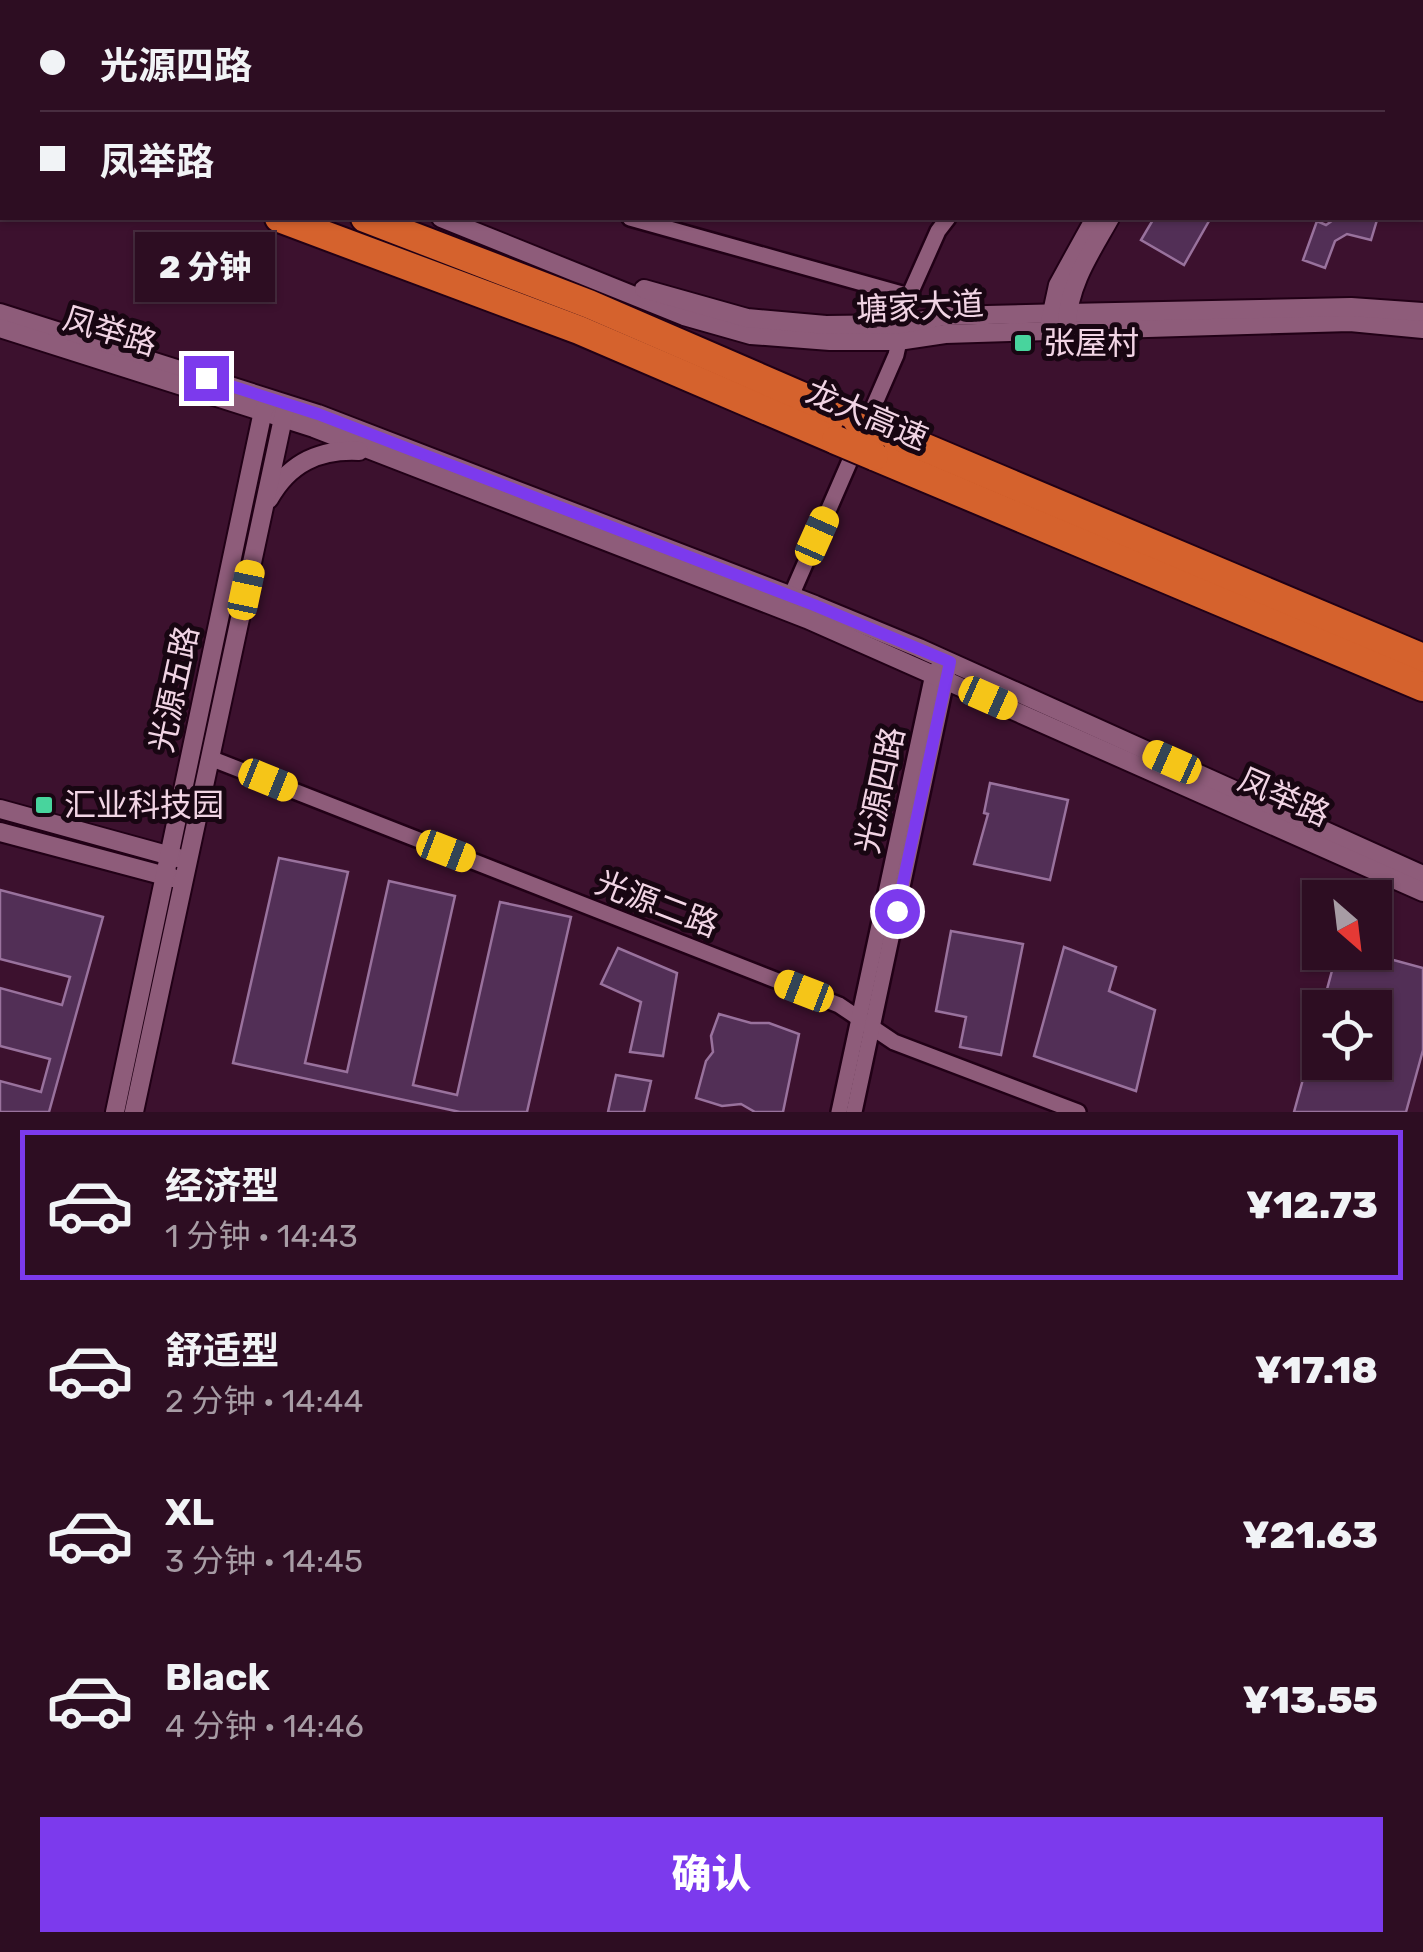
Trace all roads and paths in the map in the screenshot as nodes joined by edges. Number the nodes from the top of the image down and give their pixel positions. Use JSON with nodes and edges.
{"nodes":[{"id":1,"x":284,"y":220,"type":"edge"},
{"id":2,"x":370,"y":220,"type":"edge"},
{"id":3,"x":446,"y":220,"type":"edge"},
{"id":4,"x":477,"y":220,"type":"edge"},
{"id":5,"x":637,"y":220,"type":"edge"},
{"id":6,"x":947,"y":220,"type":"edge"},
{"id":7,"x":1093,"y":220,"type":"edge"},
{"id":8,"x":1109,"y":220,"type":"edge"},
{"id":9,"x":909,"y":296,"type":"junction"},
{"id":10,"x":1423,"y":312,"type":"edge"},
{"id":11,"x":0,"y":313,"type":"edge"},
{"id":12,"x":1059,"y":322,"type":"junction"},
{"id":13,"x":0,"y":328,"type":"edge"},
{"id":14,"x":1423,"y":328,"type":"edge"},
{"id":15,"x":900,"y":332,"type":"junction"},
{"id":16,"x":277,"y":408,"type":"junction"},
{"id":17,"x":882,"y":445,"type":"junction"},
{"id":18,"x":384,"y":455,"type":"junction"},
{"id":19,"x":263,"y":513,"type":"junction"},
{"id":20,"x":792,"y":596,"type":"junction"},
{"id":21,"x":1423,"y":658,"type":"edge"},
{"id":22,"x":943,"y":669,"type":"junction"},
{"id":23,"x":1423,"y":687,"type":"edge"},
{"id":24,"x":210,"y":758,"type":"junction"},
{"id":25,"x":0,"y":809,"type":"edge"},
{"id":26,"x":0,"y":832,"type":"edge"},
{"id":27,"x":176,"y":868,"type":"junction"},
{"id":28,"x":1423,"y":876,"type":"edge"},
{"id":29,"x":1423,"y":892,"type":"edge"},
{"id":30,"x":866,"y":1023,"type":"junction"},
{"id":31,"x":115,"y":1112,"type":"edge"},
{"id":32,"x":134,"y":1112,"type":"edge"},
{"id":33,"x":840,"y":1112,"type":"edge"},
{"id":34,"x":854,"y":1112,"type":"edge"},
{"id":35,"x":1078,"y":1112,"type":"edge"}],
"edges":[{"from":1,"to":17,"type":"highway","name":"龙大高速","bridge":true},
{"from":2,"to":17,"type":"highway","name":"龙大高速","bridge":true},
{"from":3,"to":15,"type":"street","name":"塘家大道"},
{"from":4,"to":15,"type":"street","name":"塘家大道"},
{"from":5,"to":9,"type":"street"},
{"from":6,"to":9,"type":"street"},
{"from":7,"to":12,"type":"street"},
{"from":8,"to":12,"type":"street"},
{"from":9,"to":15,"type":"street"},
{"from":10,"to":12,"type":"street","name":"塘家大道"},
{"from":11,"to":16,"type":"street","name":"凤举路"},
{"from":12,"to":14,"type":"street","name":"塘家大道"},
{"from":12,"to":15,"type":"street","name":"塘家大道"},
{"from":13,"to":16,"type":"street","name":"凤举路"},
{"from":15,"to":20,"type":"street"},
{"from":16,"to":18,"type":"street","name":"凤举路"},
{"from":16,"to":19,"type":"street","name":"光源五路"},
{"from":16,"to":20,"type":"street","name":"凤举路"},
{"from":16,"to":27,"type":"street","name":"光源五路"},
{"from":17,"to":21,"type":"highway","name":"龙大高速"},
{"from":17,"to":23,"type":"highway","name":"龙大高速"},
{"from":18,"to":19,"type":"street"},
{"from":18,"to":22,"type":"street","name":"凤举路"},
{"from":19,"to":24,"type":"street","name":"光源五路"},
{"from":20,"to":22,"type":"street","name":"凤举路"},
{"from":22,"to":28,"type":"street","name":"凤举路"},
{"from":22,"to":29,"type":"street","name":"凤举路"},
{"from":22,"to":30,"type":"street","name":"光源四路"},
{"from":24,"to":27,"type":"street","name":"光源五路"},
{"from":24,"to":30,"type":"street","name":"光源二路"},
{"from":25,"to":27,"type":"street"},
{"from":26,"to":27,"type":"street"},
{"from":27,"to":31,"type":"street","name":"光源五路"},
{"from":27,"to":32,"type":"street","name":"光源五路"},
{"from":30,"to":33,"type":"street","name":"光源四路"},
{"from":30,"to":34,"type":"street","name":"光源四路"},
{"from":30,"to":35,"type":"street","name":"光源二路"}]}
